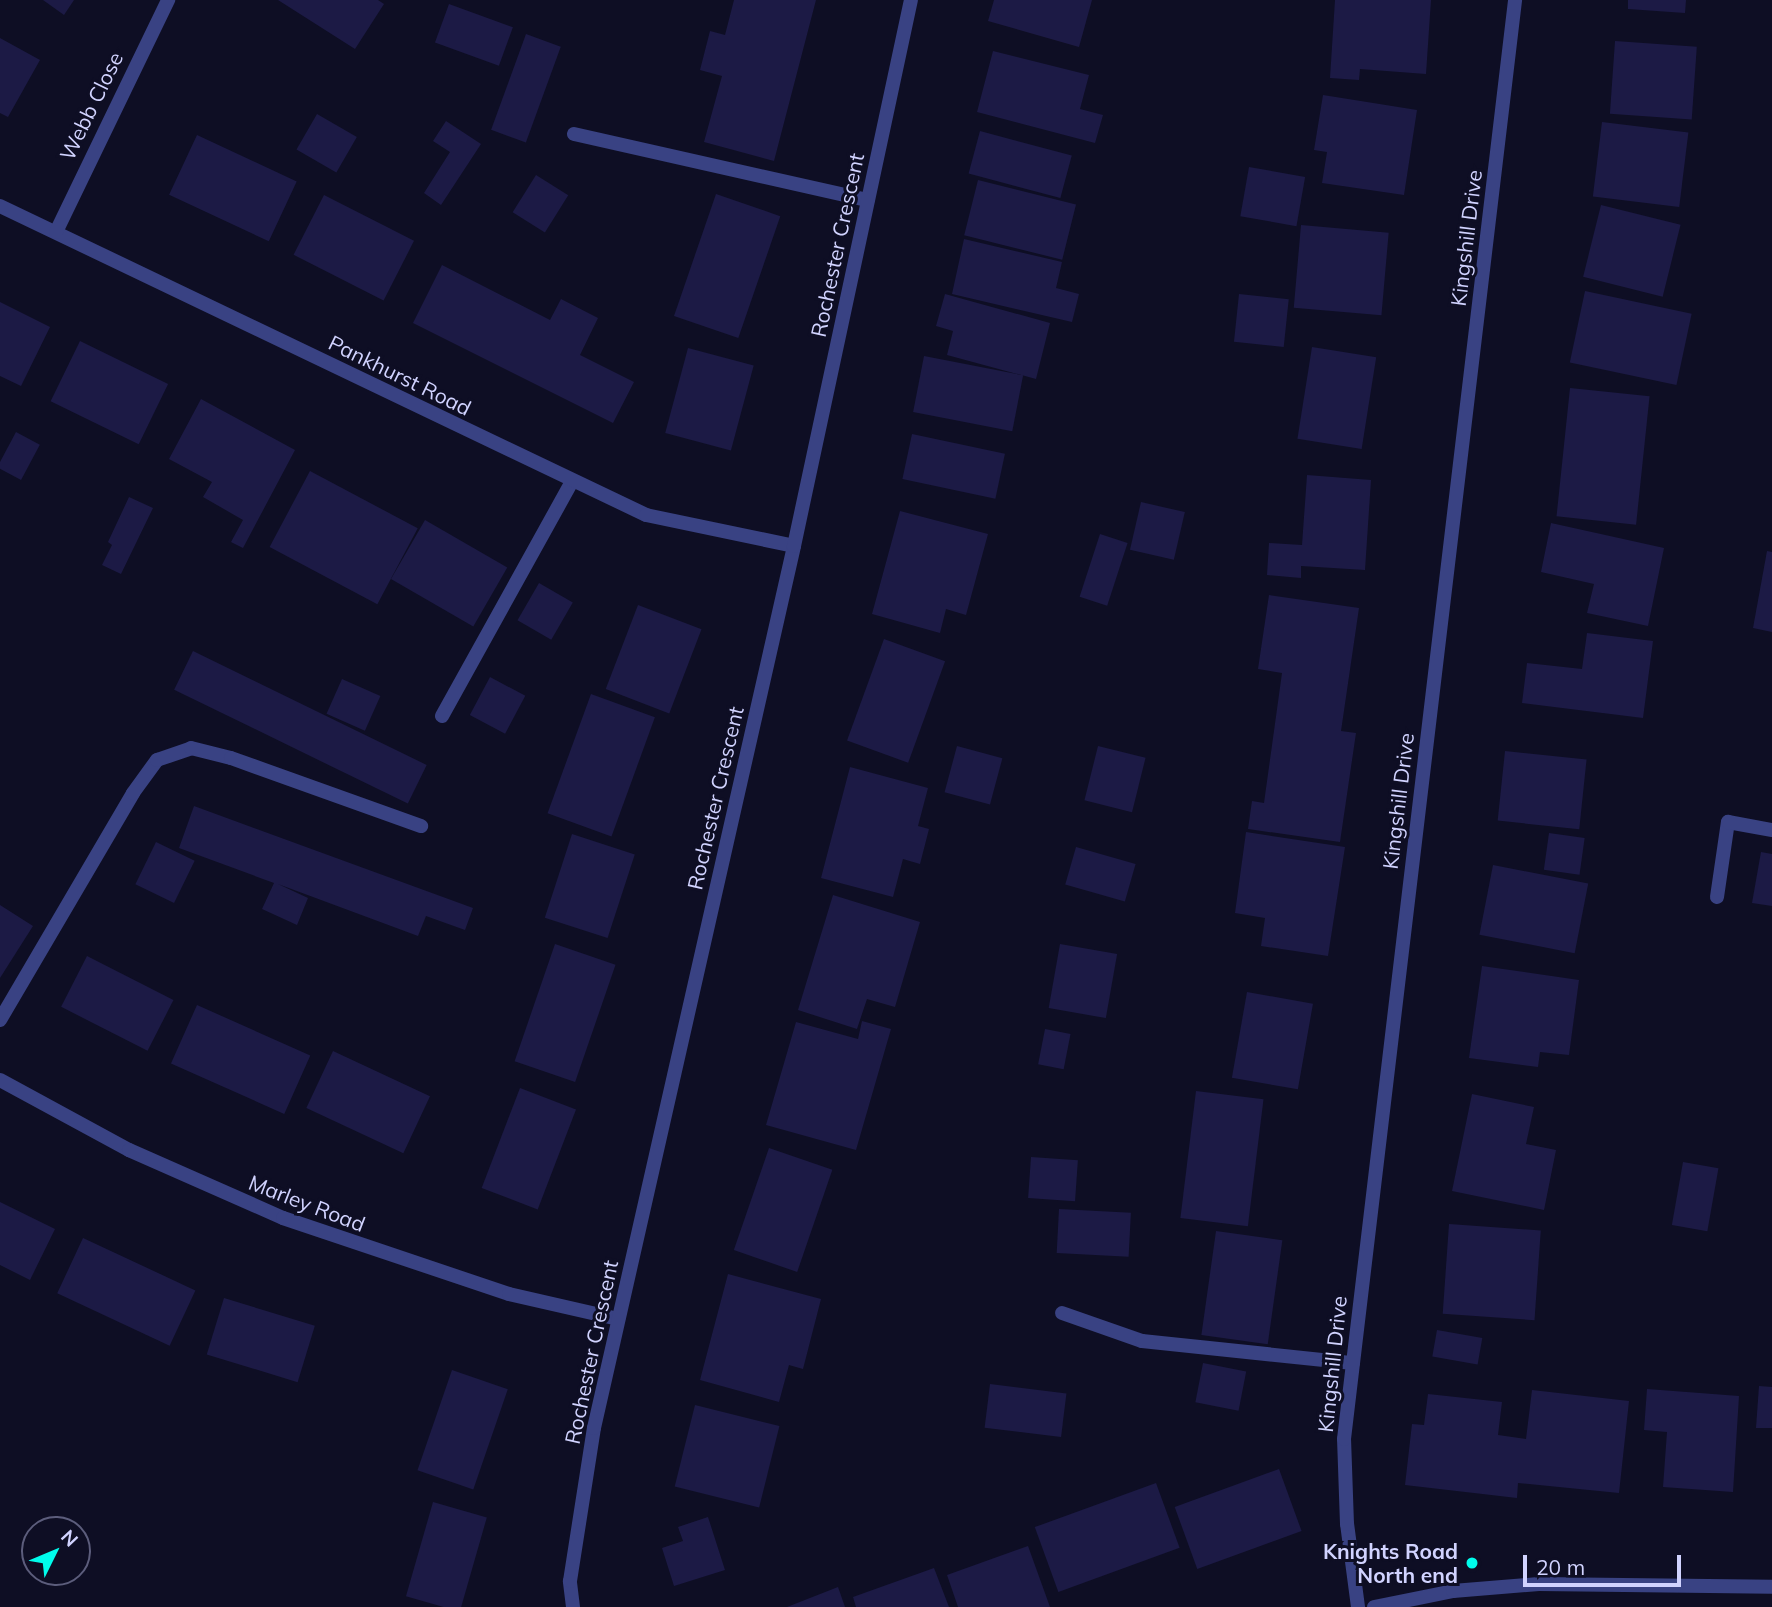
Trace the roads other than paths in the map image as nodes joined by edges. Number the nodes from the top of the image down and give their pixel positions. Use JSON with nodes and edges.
{"nodes":[{"id":1,"x":168,"y":0,"type":"edge"},
{"id":2,"x":911,"y":0,"type":"edge"},
{"id":3,"x":1515,"y":0,"type":"edge"},
{"id":4,"x":574,"y":134,"type":"dead end"},
{"id":5,"x":868,"y":200,"type":"junction"},
{"id":6,"x":0,"y":205,"type":"edge"},
{"id":7,"x":56,"y":232,"type":"junction"},
{"id":8,"x":572,"y":481,"type":"junction"},
{"id":9,"x":794,"y":546,"type":"junction"},
{"id":10,"x":442,"y":716,"type":"dead end"},
{"id":11,"x":421,"y":825,"type":"dead end"},
{"id":12,"x":1772,"y":830,"type":"edge"},
{"id":13,"x":1717,"y":897,"type":"dead end"},
{"id":14,"x":0,"y":1020,"type":"edge"},
{"id":15,"x":0,"y":1080,"type":"edge"},
{"id":16,"x":1062,"y":1313,"type":"dead end"},
{"id":17,"x":618,"y":1319,"type":"junction"},
{"id":18,"x":1353,"y":1363,"type":"junction"},
{"id":19,"x":1772,"y":1587,"type":"edge"},
{"id":20,"x":573,"y":1607,"type":"edge"},
{"id":21,"x":1358,"y":1607,"type":"edge"},
{"id":22,"x":1374,"y":1607,"type":"edge"}],
"edges":[{"from":1,"to":7,"type":"street","name":"Webb Close"},
{"from":2,"to":5,"type":"street","name":"Rochester Crescent"},
{"from":3,"to":18,"type":"street","name":"Kingshill Drive"},
{"from":4,"to":5,"type":"street"},
{"from":5,"to":9,"type":"street","name":"Rochester Crescent"},
{"from":6,"to":7,"type":"street","name":"Pankhurst Road"},
{"from":7,"to":8,"type":"street","name":"Pankhurst Road"},
{"from":8,"to":9,"type":"street","name":"Pankhurst Road"},
{"from":8,"to":10,"type":"street"},
{"from":9,"to":17,"type":"street","name":"Rochester Crescent"},
{"from":11,"to":14,"type":"street"},
{"from":12,"to":13,"type":"street"},
{"from":15,"to":17,"type":"street","name":"Marley Road"},
{"from":16,"to":18,"type":"street"},
{"from":17,"to":20,"type":"street","name":"Rochester Crescent"},
{"from":18,"to":21,"type":"street","name":"Kingshill Drive"},
{"from":19,"to":22,"type":"street"}]}
